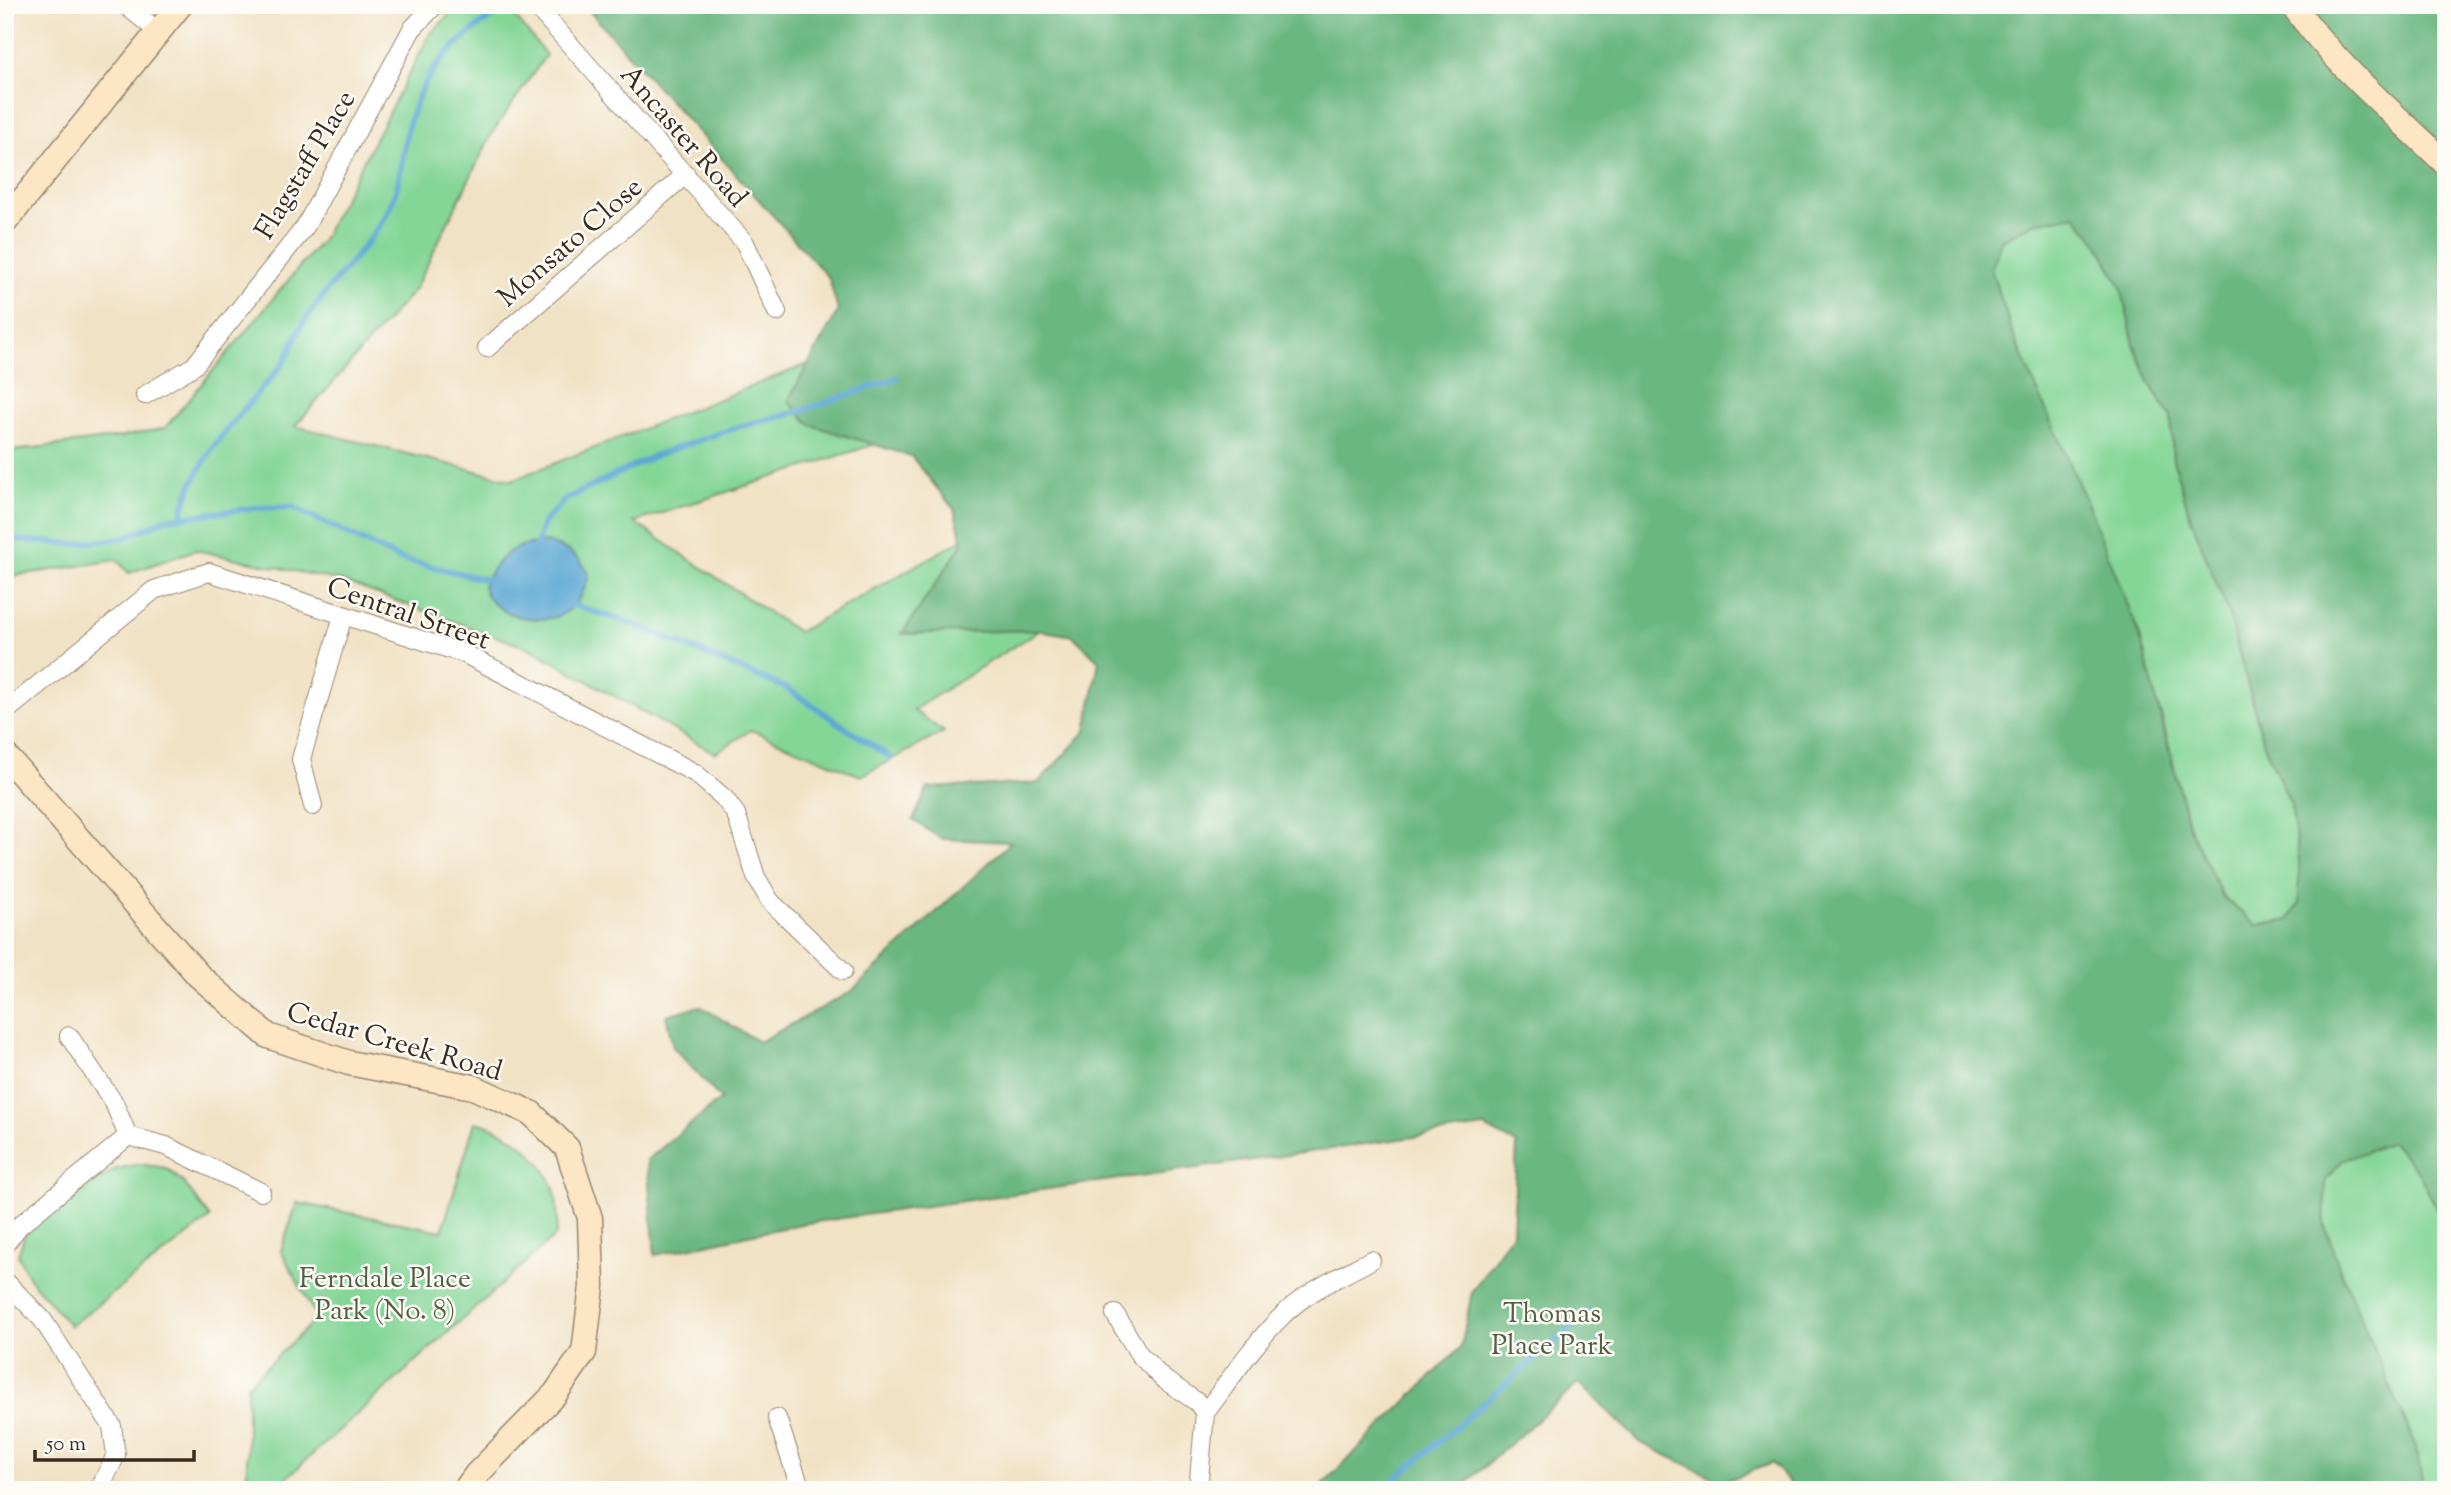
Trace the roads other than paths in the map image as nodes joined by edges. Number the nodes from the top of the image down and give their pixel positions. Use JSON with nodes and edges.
{"nodes":[{"id":1,"x":125,"y":5,"type":"edge"},
{"id":2,"x":180,"y":5,"type":"edge"},
{"id":3,"x":435,"y":5,"type":"edge"},
{"id":4,"x":535,"y":5,"type":"edge"},
{"id":5,"x":2293,"y":5,"type":"edge"},
{"id":6,"x":159,"y":32,"type":"junction"},
{"id":7,"x":2446,"y":164,"type":"edge"},
{"id":8,"x":686,"y":174,"type":"junction"},
{"id":9,"x":5,"y":222,"type":"edge"},
{"id":10,"x":777,"y":312,"type":"dead end"},
{"id":11,"x":487,"y":348,"type":"dead end"},
{"id":12,"x":145,"y":395,"type":"dead end"},
{"id":13,"x":343,"y":616,"type":"junction"},
{"id":14,"x":5,"y":712,"type":"edge"},
{"id":15,"x":5,"y":755,"type":"edge"},
{"id":16,"x":313,"y":806,"type":"dead end"},
{"id":17,"x":843,"y":971,"type":"dead end"},
{"id":18,"x":69,"y":1036,"type":"dead end"},
{"id":19,"x":128,"y":1136,"type":"junction"},
{"id":20,"x":261,"y":1192,"type":"dead end"},
{"id":21,"x":5,"y":1244,"type":"edge"},
{"id":22,"x":1371,"y":1260,"type":"dead end"},
{"id":23,"x":5,"y":1281,"type":"edge"},
{"id":24,"x":1115,"y":1314,"type":"dead end"},
{"id":25,"x":1205,"y":1413,"type":"junction"},
{"id":26,"x":777,"y":1418,"type":"dead end"},
{"id":27,"x":99,"y":1490,"type":"edge"},
{"id":28,"x":465,"y":1490,"type":"edge"},
{"id":29,"x":801,"y":1490,"type":"edge"},
{"id":30,"x":1198,"y":1490,"type":"edge"}],
"edges":[{"from":1,"to":6,"type":"street"},
{"from":2,"to":6,"type":"street"},
{"from":3,"to":12,"type":"street","name":"Flagstaff Place"},
{"from":4,"to":8,"type":"street","name":"Ancaster Road"},
{"from":5,"to":7,"type":"street"},
{"from":6,"to":9,"type":"street"},
{"from":8,"to":10,"type":"street","name":"Ancaster Road"},
{"from":8,"to":11,"type":"street","name":"Monsato Close"},
{"from":13,"to":14,"type":"street","name":"Central Street"},
{"from":13,"to":16,"type":"street"},
{"from":13,"to":17,"type":"street","name":"Central Street"},
{"from":15,"to":28,"type":"street","name":"Cedar Creek Road"},
{"from":18,"to":19,"type":"street"},
{"from":19,"to":20,"type":"street"},
{"from":19,"to":21,"type":"street"},
{"from":22,"to":25,"type":"street"},
{"from":23,"to":27,"type":"street"},
{"from":24,"to":25,"type":"street"},
{"from":25,"to":30,"type":"street"},
{"from":26,"to":29,"type":"street"}]}
